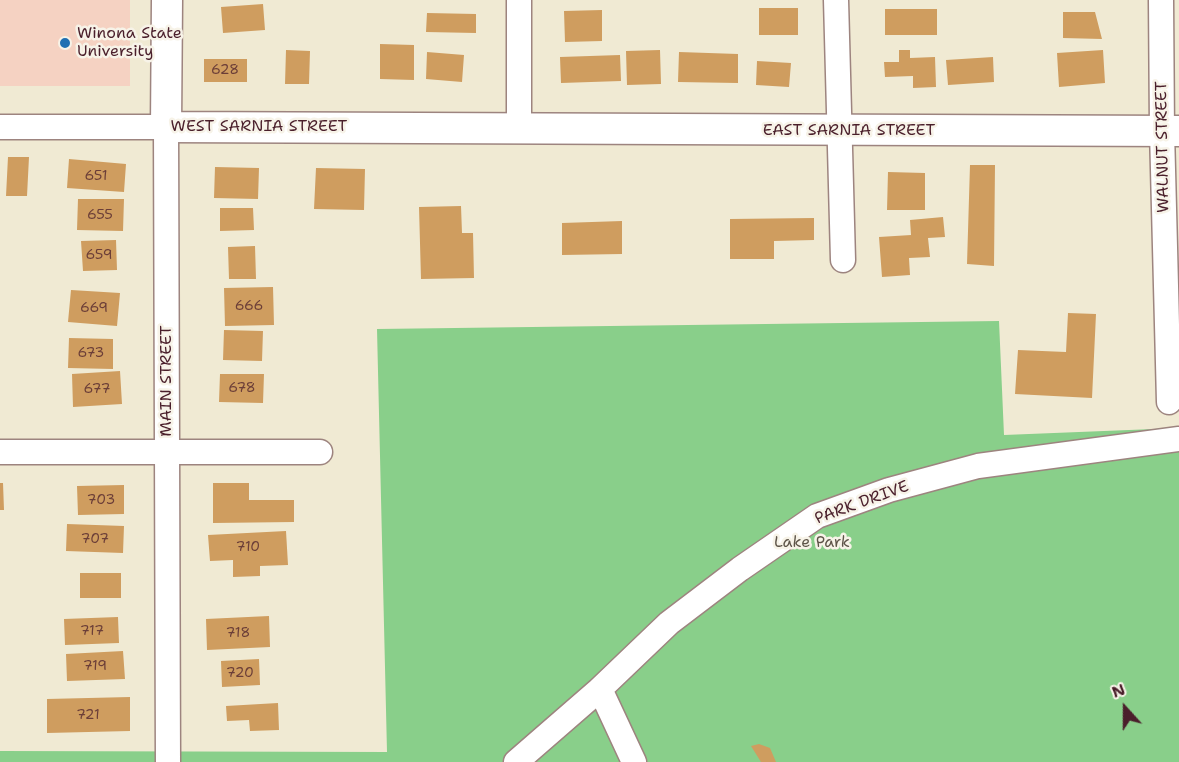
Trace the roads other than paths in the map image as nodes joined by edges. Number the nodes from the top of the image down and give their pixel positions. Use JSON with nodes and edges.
{"nodes":[{"id":1,"x":167,"y":0,"type":"edge"},
{"id":2,"x":519,"y":0,"type":"edge"},
{"id":3,"x":836,"y":0,"type":"edge"},
{"id":4,"x":1161,"y":0,"type":"edge"},
{"id":5,"x":0,"y":127,"type":"edge"},
{"id":6,"x":166,"y":128,"type":"junction"},
{"id":7,"x":519,"y":128,"type":"junction"},
{"id":8,"x":840,"y":131,"type":"junction"},
{"id":9,"x":1170,"y":131,"type":"edge"},
{"id":10,"x":843,"y":260,"type":"dead end"},
{"id":11,"x":1169,"y":402,"type":"dead end"},
{"id":12,"x":1177,"y":440,"type":"edge"},
{"id":13,"x":0,"y":452,"type":"edge"},
{"id":14,"x":320,"y":452,"type":"dead end"},
{"id":15,"x":168,"y":453,"type":"junction"},
{"id":16,"x":600,"y":689,"type":"junction"},
{"id":17,"x":168,"y":762,"type":"edge"},
{"id":18,"x":516,"y":762,"type":"edge"},
{"id":19,"x":634,"y":762,"type":"edge"}],
"edges":[{"from":1,"to":6,"type":"main road","name":"MAIN STREET"},
{"from":2,"to":7,"type":"street"},
{"from":3,"to":8,"type":"street"},
{"from":4,"to":9,"type":"street","name":"WALNUT STREET"},
{"from":5,"to":6,"type":"street","name":"WEST SARNIA STREET"},
{"from":6,"to":7,"type":"main road","name":"WEST SARNIA STREET"},
{"from":6,"to":15,"type":"street","name":"MAIN STREET"},
{"from":7,"to":8,"type":"main road","name":"EAST SARNIA STREET"},
{"from":8,"to":9,"type":"main road","name":"EAST SARNIA STREET"},
{"from":8,"to":10,"type":"street"},
{"from":9,"to":11,"type":"street","name":"WALNUT STREET"},
{"from":12,"to":16,"type":"street","name":"PARK DRIVE"},
{"from":13,"to":15,"type":"street"},
{"from":14,"to":15,"type":"street"},
{"from":15,"to":17,"type":"street","name":"MAIN STREET"},
{"from":16,"to":18,"type":"street","name":"PARK DRIVE"},
{"from":16,"to":19,"type":"street"}]}
